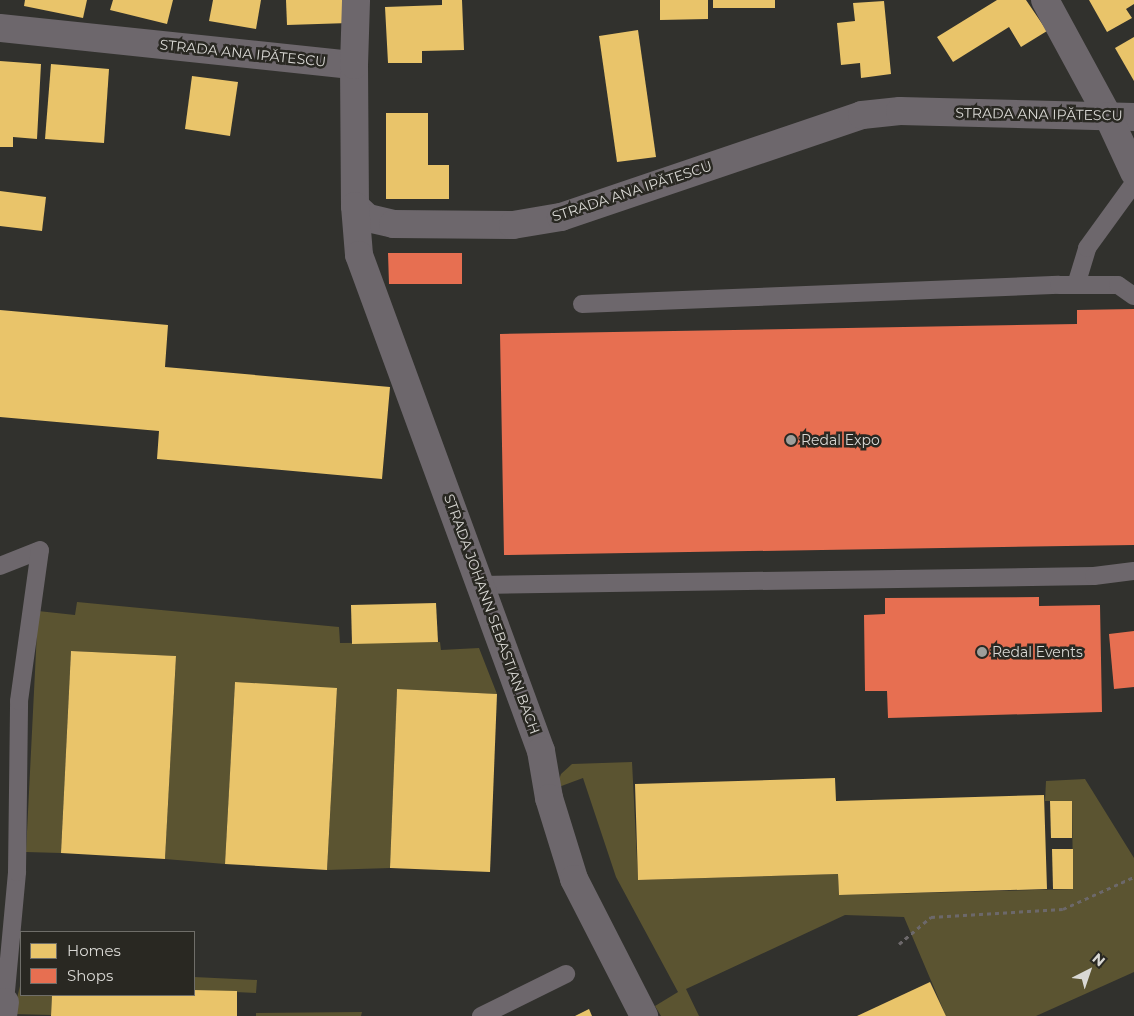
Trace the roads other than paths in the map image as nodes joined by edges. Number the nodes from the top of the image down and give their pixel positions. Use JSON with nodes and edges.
{"nodes":[{"id":1,"x":356,"y":0,"type":"edge"},
{"id":2,"x":1045,"y":0,"type":"edge"},
{"id":3,"x":0,"y":28,"type":"edge"},
{"id":4,"x":354,"y":65,"type":"junction"},
{"id":5,"x":1121,"y":116,"type":"edge"},
{"id":6,"x":1134,"y":172,"type":"edge"},
{"id":7,"x":1134,"y":183,"type":"edge"},
{"id":8,"x":354,"y":206,"type":"junction"},
{"id":9,"x":1076,"y":285,"type":"junction"},
{"id":10,"x":1134,"y":296,"type":"edge"},
{"id":11,"x":582,"y":304,"type":"dead end"},
{"id":12,"x":0,"y":566,"type":"edge"},
{"id":13,"x":1134,"y":571,"type":"edge"},
{"id":14,"x":482,"y":585,"type":"junction"},
{"id":15,"x":566,"y":974,"type":"dead end"},
{"id":16,"x":3,"y":1006,"type":"edge"},
{"id":17,"x":481,"y":1016,"type":"edge"},
{"id":18,"x":644,"y":1016,"type":"edge"}],
"edges":[{"from":1,"to":4,"type":"street"},
{"from":2,"to":5,"type":"street"},
{"from":3,"to":4,"type":"street","name":"STRADA ANA IPĂTESCU"},
{"from":4,"to":8,"type":"street"},
{"from":5,"to":6,"type":"street"},
{"from":5,"to":8,"type":"street","name":"STRADA ANA IPĂTESCU"},
{"from":7,"to":9,"type":"lane"},
{"from":8,"to":14,"type":"street","name":"STRADA JOHANN SEBASTIAN BACH"},
{"from":9,"to":10,"type":"lane"},
{"from":9,"to":11,"type":"lane"},
{"from":12,"to":16,"type":"lane"},
{"from":13,"to":14,"type":"lane"},
{"from":14,"to":18,"type":"street","name":"STRADA JOHANN SEBASTIAN BACH"},
{"from":15,"to":17,"type":"lane"}]}
